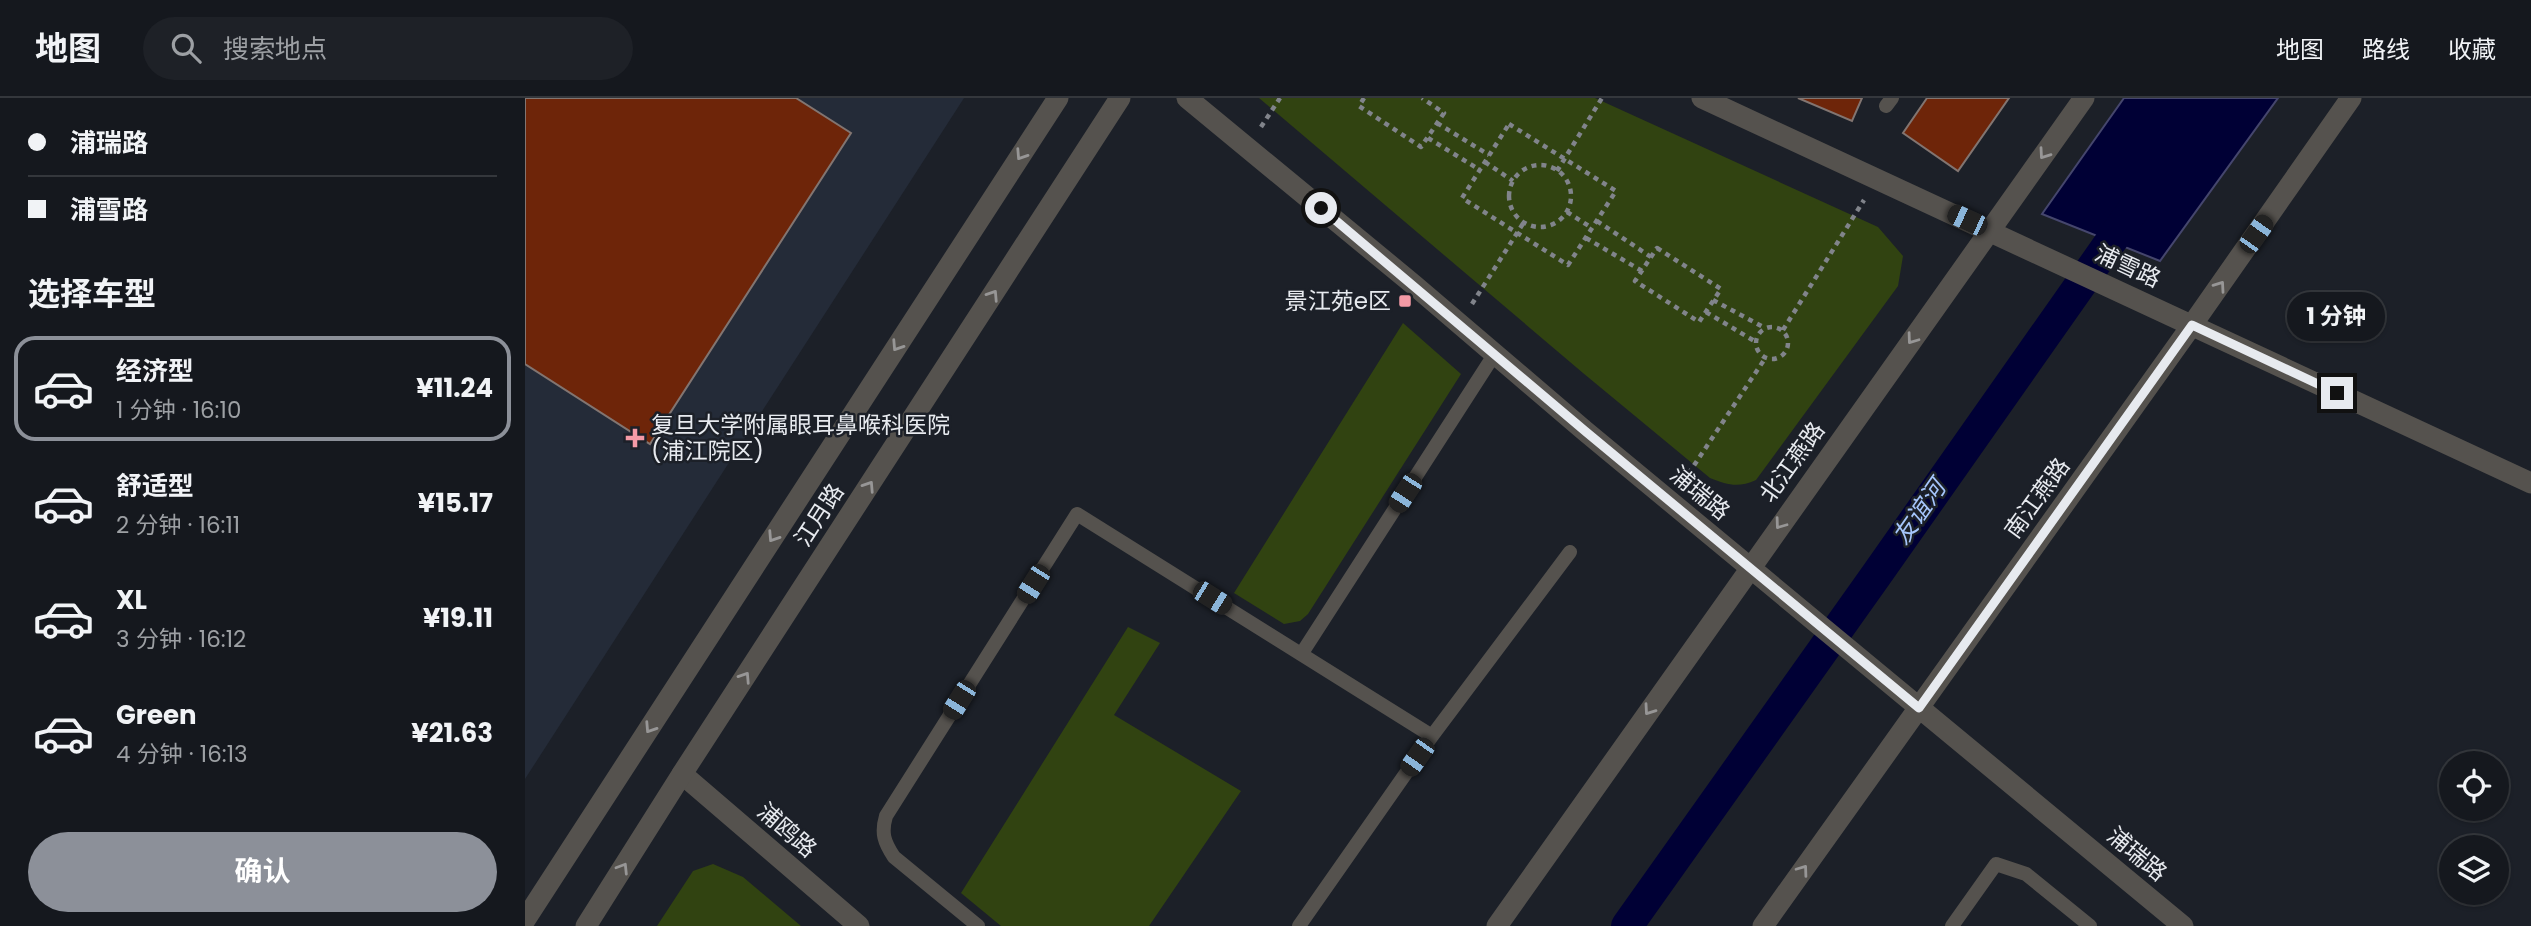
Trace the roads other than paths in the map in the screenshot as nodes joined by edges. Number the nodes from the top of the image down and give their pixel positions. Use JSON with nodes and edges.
{"nodes":[{"id":1,"x":1058,"y":98,"type":"edge"},
{"id":2,"x":1120,"y":98,"type":"edge"},
{"id":3,"x":1187,"y":98,"type":"edge"},
{"id":4,"x":1702,"y":98,"type":"edge"},
{"id":5,"x":2084,"y":98,"type":"edge"},
{"id":6,"x":2351,"y":98,"type":"edge"},
{"id":7,"x":1725,"y":103,"type":"edge"},
{"id":8,"x":1990,"y":231,"type":"junction"},
{"id":9,"x":2192,"y":325,"type":"junction"},
{"id":10,"x":1494,"y":355,"type":"junction"},
{"id":11,"x":2531,"y":483,"type":"edge"},
{"id":12,"x":1570,"y":552,"type":"dead end"},
{"id":13,"x":1749,"y":567,"type":"junction"},
{"id":14,"x":1302,"y":653,"type":"junction"},
{"id":15,"x":1919,"y":708,"type":"junction"},
{"id":16,"x":1432,"y":736,"type":"junction"},
{"id":17,"x":682,"y":774,"type":"junction"},
{"id":18,"x":525,"y":920,"type":"edge"},
{"id":19,"x":973,"y":924,"type":"edge"},
{"id":20,"x":586,"y":926,"type":"edge"},
{"id":21,"x":859,"y":926,"type":"edge"},
{"id":22,"x":1299,"y":926,"type":"edge"},
{"id":23,"x":1497,"y":926,"type":"edge"},
{"id":24,"x":1763,"y":926,"type":"edge"},
{"id":25,"x":1952,"y":926,"type":"edge"},
{"id":26,"x":2090,"y":926,"type":"edge"},
{"id":27,"x":2183,"y":926,"type":"edge"}],
"edges":[{"from":1,"to":18,"type":"street","name":"江月路","one_way":true},
{"from":17,"to":2,"type":"street","name":"江月路","one_way":true},
{"from":3,"to":10,"type":"street","name":"浦瑞路"},
{"from":4,"to":7,"type":"street","name":"浦雪路"},
{"from":5,"to":8,"type":"street","name":"北江燕路","one_way":true},
{"from":9,"to":6,"type":"street","name":"南江燕路","one_way":true},
{"from":7,"to":8,"type":"street","name":"浦雪路"},
{"from":8,"to":9,"type":"street","name":"浦雪路"},
{"from":8,"to":13,"type":"street","name":"北江燕路","one_way":true},
{"from":9,"to":11,"type":"street","name":"浦雪路"},
{"from":9,"to":15,"type":"street","name":"南江燕路"},
{"from":10,"to":13,"type":"street","name":"浦瑞路"},
{"from":10,"to":14,"type":"lane"},
{"from":12,"to":16,"type":"lane"},
{"from":13,"to":15,"type":"street","name":"浦瑞路"},
{"from":13,"to":23,"type":"street","name":"北江燕路","one_way":true},
{"from":14,"to":16,"type":"lane"},
{"from":14,"to":19,"type":"lane"},
{"from":24,"to":15,"type":"street","name":"南江燕路","one_way":true},
{"from":15,"to":27,"type":"street","name":"浦瑞路"},
{"from":16,"to":22,"type":"lane"},
{"from":20,"to":17,"type":"street","name":"江月路","one_way":true},
{"from":17,"to":21,"type":"street","name":"浦鸥路"},
{"from":25,"to":26,"type":"lane"}]}
